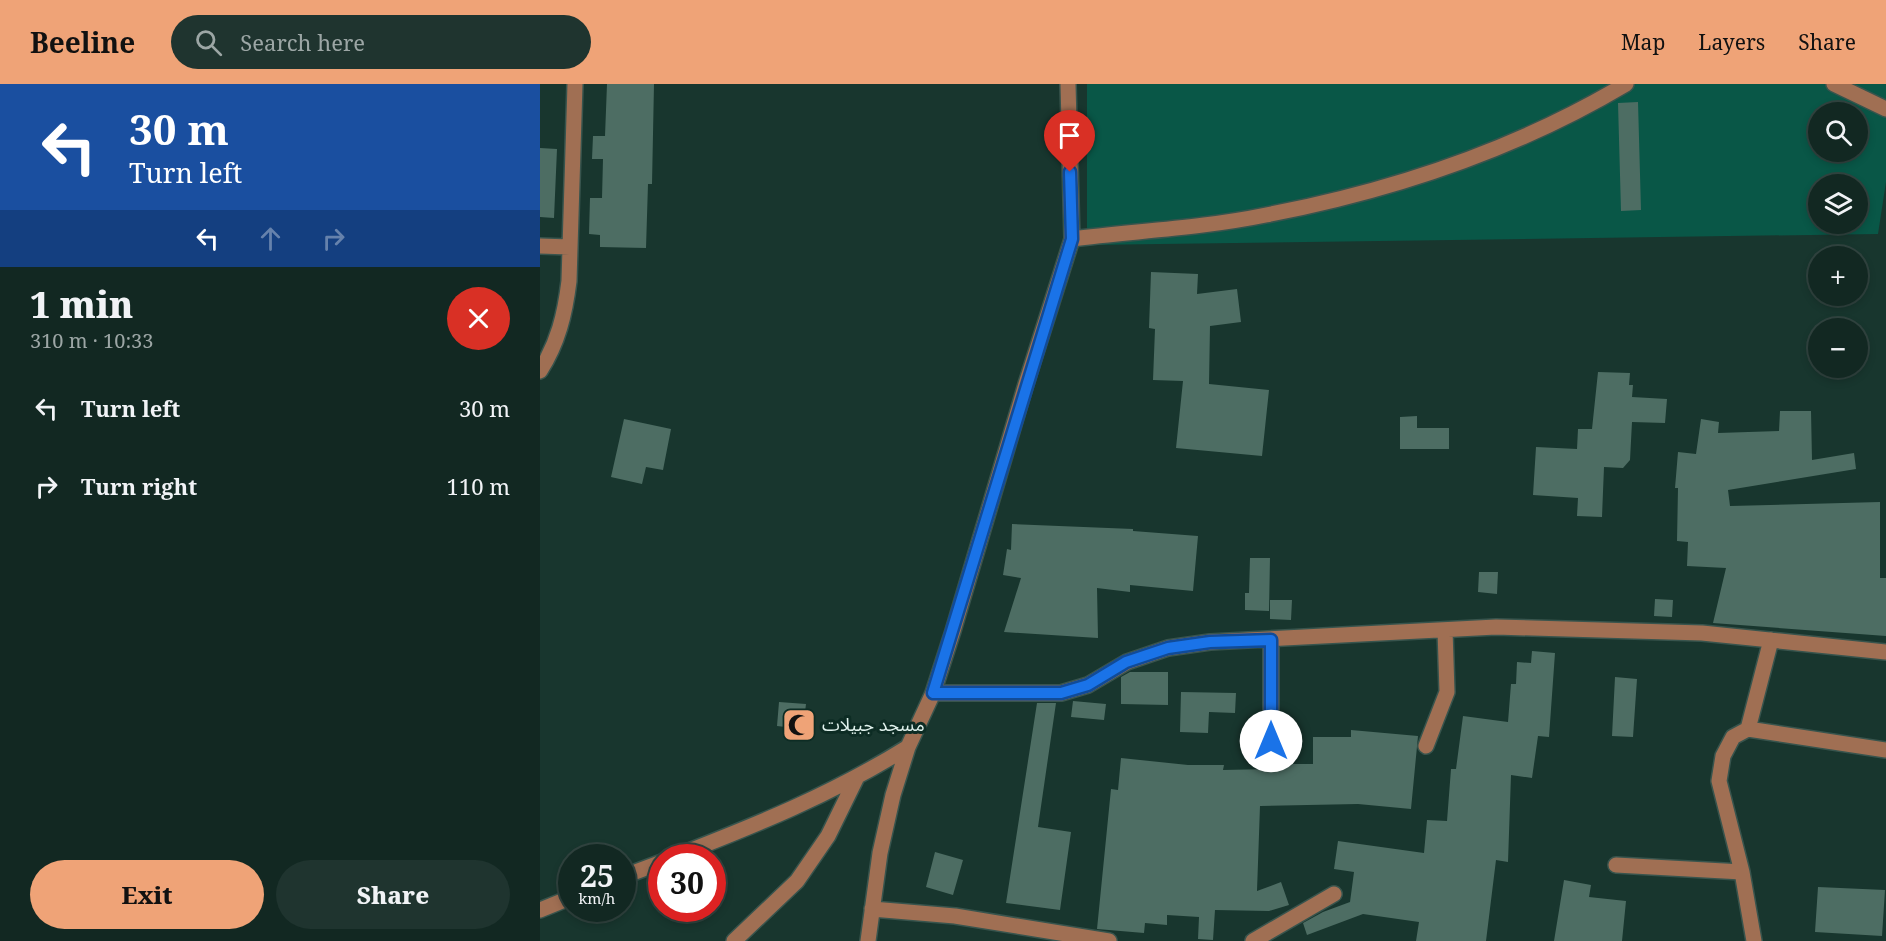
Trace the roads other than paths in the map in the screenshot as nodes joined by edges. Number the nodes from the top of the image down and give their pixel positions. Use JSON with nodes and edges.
{"nodes":[{"id":1,"x":575,"y":84,"type":"edge"},
{"id":2,"x":1068,"y":84,"type":"edge"},
{"id":3,"x":1626,"y":84,"type":"edge"},
{"id":4,"x":1834,"y":84,"type":"edge"},
{"id":5,"x":1886,"y":109,"type":"edge"},
{"id":6,"x":1072,"y":239,"type":"junction"},
{"id":7,"x":540,"y":246,"type":"edge"},
{"id":8,"x":570,"y":247,"type":"junction"},
{"id":9,"x":540,"y":371,"type":"edge"},
{"id":10,"x":1445,"y":630,"type":"junction"},
{"id":11,"x":1271,"y":640,"type":"junction"},
{"id":12,"x":1771,"y":640,"type":"junction"},
{"id":13,"x":1886,"y":652,"type":"edge"},
{"id":14,"x":933,"y":693,"type":"junction"},
{"id":15,"x":1748,"y":729,"type":"junction"},
{"id":16,"x":1271,"y":741,"type":"dead end"},
{"id":17,"x":1426,"y":746,"type":"dead end"},
{"id":18,"x":908,"y":747,"type":"junction"},
{"id":19,"x":1886,"y":750,"type":"edge"},
{"id":20,"x":856,"y":779,"type":"junction"},
{"id":21,"x":707,"y":844,"type":"edge"},
{"id":22,"x":1616,"y":865,"type":"dead end"},
{"id":23,"x":1742,"y":872,"type":"junction"},
{"id":24,"x":1334,"y":894,"type":"dead end"},
{"id":25,"x":558,"y":903,"type":"edge"},
{"id":26,"x":872,"y":909,"type":"junction"},
{"id":27,"x":540,"y":910,"type":"edge"},
{"id":28,"x":734,"y":941,"type":"edge"},
{"id":29,"x":868,"y":941,"type":"edge"},
{"id":30,"x":1109,"y":941,"type":"edge"},
{"id":31,"x":1253,"y":941,"type":"edge"},
{"id":32,"x":1754,"y":941,"type":"edge"}],
"edges":[{"from":1,"to":8,"type":"street"},
{"from":2,"to":6,"type":"street"},
{"from":3,"to":6,"type":"street"},
{"from":4,"to":5,"type":"street"},
{"from":6,"to":14,"type":"street"},
{"from":7,"to":8,"type":"street"},
{"from":8,"to":9,"type":"street"},
{"from":10,"to":11,"type":"street"},
{"from":10,"to":12,"type":"street"},
{"from":10,"to":17,"type":"street"},
{"from":11,"to":14,"type":"street"},
{"from":11,"to":16,"type":"street"},
{"from":12,"to":13,"type":"street"},
{"from":12,"to":15,"type":"street"},
{"from":14,"to":18,"type":"street"},
{"from":15,"to":19,"type":"street"},
{"from":15,"to":23,"type":"street"},
{"from":18,"to":20,"type":"street"},
{"from":18,"to":26,"type":"street"},
{"from":20,"to":21,"type":"street"},
{"from":20,"to":28,"type":"street"},
{"from":22,"to":23,"type":"street"},
{"from":23,"to":32,"type":"street"},
{"from":24,"to":31,"type":"street"},
{"from":25,"to":27,"type":"street"},
{"from":26,"to":29,"type":"street"},
{"from":26,"to":30,"type":"street"}]}
